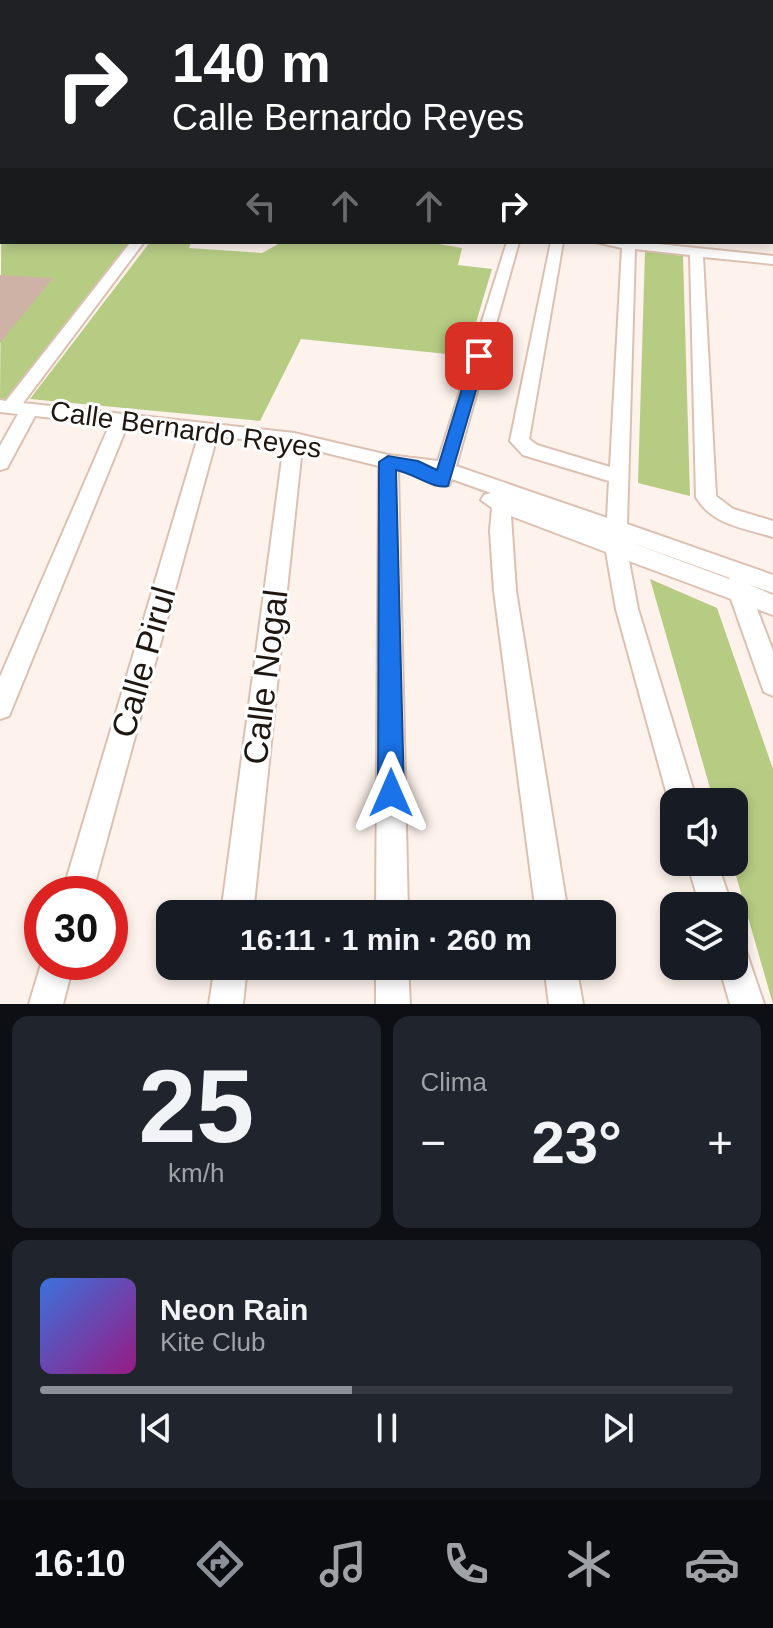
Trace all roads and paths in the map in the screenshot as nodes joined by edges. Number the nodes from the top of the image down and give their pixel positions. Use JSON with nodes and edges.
{"nodes":[{"id":1,"x":136,"y":244,"type":"edge"},
{"id":2,"x":512,"y":244,"type":"edge"},
{"id":3,"x":557,"y":244,"type":"edge"},
{"id":4,"x":620,"y":244,"type":"edge"},
{"id":5,"x":649,"y":244,"type":"edge"},
{"id":6,"x":629,"y":245,"type":"junction"},
{"id":7,"x":667,"y":245,"type":"edge"},
{"id":8,"x":696,"y":251,"type":"junction"},
{"id":9,"x":772,"y":263,"type":"edge"},
{"id":10,"x":14,"y":407,"type":"edge"},
{"id":11,"x":122,"y":418,"type":"junction"},
{"id":12,"x":209,"y":431,"type":"junction"},
{"id":13,"x":294,"y":439,"type":"junction"},
{"id":14,"x":388,"y":462,"type":"junction"},
{"id":15,"x":0,"y":463,"type":"edge"},
{"id":16,"x":444,"y":475,"type":"junction"},
{"id":17,"x":617,"y":476,"type":"junction"},
{"id":18,"x":502,"y":497,"type":"junction"},
{"id":19,"x":773,"y":529,"type":"edge"},
{"id":20,"x":615,"y":537,"type":"junction"},
{"id":21,"x":735,"y":581,"type":"junction"},
{"id":22,"x":773,"y":584,"type":"edge"},
{"id":23,"x":773,"y":605,"type":"edge"},
{"id":24,"x":773,"y":684,"type":"edge"},
{"id":25,"x":0,"y":707,"type":"edge"},
{"id":26,"x":679,"y":788,"type":"edge"},
{"id":27,"x":82,"y":876,"type":"edge"},
{"id":28,"x":239,"y":900,"type":"edge"},
{"id":29,"x":392,"y":900,"type":"edge"},
{"id":30,"x":550,"y":900,"type":"edge"},
{"id":31,"x":53,"y":980,"type":"edge"},
{"id":32,"x":229,"y":980,"type":"edge"},
{"id":33,"x":392,"y":980,"type":"edge"},
{"id":34,"x":562,"y":980,"type":"edge"},
{"id":35,"x":739,"y":980,"type":"edge"},
{"id":36,"x":46,"y":1004,"type":"edge"},
{"id":37,"x":226,"y":1004,"type":"edge"},
{"id":38,"x":393,"y":1004,"type":"edge"},
{"id":39,"x":566,"y":1004,"type":"edge"},
{"id":40,"x":747,"y":1004,"type":"edge"}],
"edges":[{"from":1,"to":10,"type":"street"},
{"from":2,"to":16,"type":"street"},
{"from":3,"to":17,"type":"street"},
{"from":4,"to":6,"type":"street"},
{"from":5,"to":6,"type":"street"},
{"from":5,"to":7,"type":"street"},
{"from":6,"to":17,"type":"street"},
{"from":7,"to":8,"type":"street"},
{"from":8,"to":9,"type":"street"},
{"from":8,"to":19,"type":"street"},
{"from":10,"to":11,"type":"street","name":"Calle Bernardo Reyes"},
{"from":10,"to":15,"type":"street"},
{"from":11,"to":12,"type":"street","name":"Calle Bernardo Reyes"},
{"from":11,"to":25,"type":"street"},
{"from":12,"to":13,"type":"street","name":"Calle Bernardo Reyes"},
{"from":12,"to":27,"type":"street","name":"Calle Pirul"},
{"from":13,"to":14,"type":"street","name":"Calle Bernardo Reyes"},
{"from":13,"to":28,"type":"street","name":"Calle Nogal"},
{"from":14,"to":16,"type":"street","name":"Calle Bernardo Reyes"},
{"from":14,"to":29,"type":"street"},
{"from":16,"to":18,"type":"street","name":"Calle Bernardo Reyes"},
{"from":17,"to":20,"type":"street"},
{"from":18,"to":20,"type":"street","name":"Calle Bernardo Reyes"},
{"from":18,"to":30,"type":"street"},
{"from":20,"to":21,"type":"street","name":"Calle Bernardo Reyes"},
{"from":20,"to":26,"type":"street"},
{"from":21,"to":22,"type":"street","name":"Calle Bernardo Reyes"},
{"from":21,"to":23,"type":"street","name":"Calle Bernardo Reyes"},
{"from":21,"to":24,"type":"street"},
{"from":31,"to":36,"type":"street"},
{"from":32,"to":37,"type":"street"},
{"from":33,"to":38,"type":"street"},
{"from":34,"to":39,"type":"street"},
{"from":35,"to":40,"type":"street"}]}
